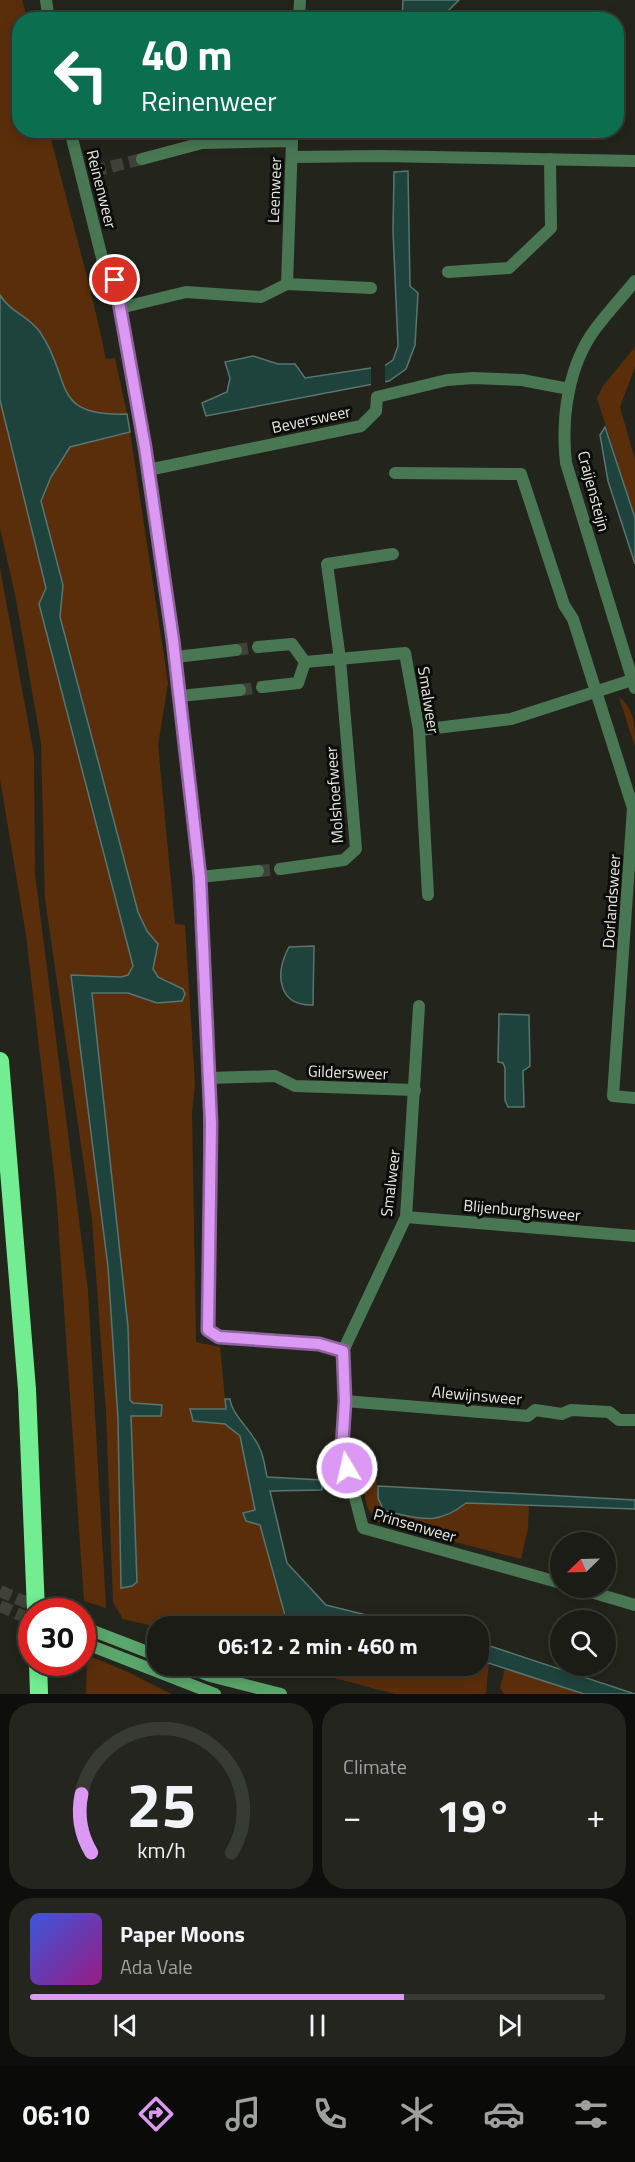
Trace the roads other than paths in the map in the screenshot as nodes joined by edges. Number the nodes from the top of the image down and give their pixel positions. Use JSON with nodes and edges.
{"nodes":[{"id":1,"x":73,"y":138,"type":"edge"},
{"id":2,"x":266,"y":138,"type":"edge"},
{"id":3,"x":292,"y":138,"type":"edge"},
{"id":4,"x":292,"y":157,"type":"junction"},
{"id":5,"x":142,"y":159,"type":"tunnel mouth"},
{"id":6,"x":550,"y":159,"type":"junction"},
{"id":7,"x":635,"y":161,"type":"edge"},
{"id":8,"x":448,"y":272,"type":"dead end"},
{"id":9,"x":635,"y":281,"type":"edge"},
{"id":10,"x":287,"y":284,"type":"junction"},
{"id":11,"x":371,"y":288,"type":"dead end"},
{"id":12,"x":120,"y":308,"type":"junction"},
{"id":13,"x":569,"y":389,"type":"junction"},
{"id":14,"x":148,"y":470,"type":"junction"},
{"id":15,"x":395,"y":473,"type":"dead end"},
{"id":16,"x":393,"y":554,"type":"dead end"},
{"id":17,"x":258,"y":647,"type":"tunnel mouth"},
{"id":18,"x":236,"y":650,"type":"tunnel mouth"},
{"id":19,"x":176,"y":657,"type":"junction"},
{"id":20,"x":340,"y":658,"type":"junction"},
{"id":21,"x":305,"y":662,"type":"junction"},
{"id":22,"x":634,"y":684,"type":"edge"},
{"id":23,"x":262,"y":687,"type":"tunnel mouth"},
{"id":24,"x":240,"y":690,"type":"tunnel mouth"},
{"id":25,"x":596,"y":692,"type":"junction"},
{"id":26,"x":180,"y":696,"type":"junction"},
{"id":27,"x":419,"y":730,"type":"junction"},
{"id":28,"x":633,"y":867,"type":"edge"},
{"id":29,"x":280,"y":869,"type":"tunnel mouth"},
{"id":30,"x":258,"y":871,"type":"tunnel mouth"},
{"id":31,"x":200,"y":877,"type":"junction"},
{"id":32,"x":428,"y":895,"type":"dead end"},
{"id":33,"x":419,"y":1006,"type":"dead end"},
{"id":34,"x":0,"y":1061,"type":"edge"},
{"id":35,"x":210,"y":1078,"type":"junction"},
{"id":36,"x":416,"y":1090,"type":"junction"},
{"id":37,"x":635,"y":1098,"type":"edge"},
{"id":38,"x":406,"y":1217,"type":"junction"},
{"id":39,"x":635,"y":1236,"type":"edge"},
{"id":40,"x":343,"y":1351,"type":"junction"},
{"id":41,"x":345,"y":1401,"type":"junction"},
{"id":42,"x":635,"y":1420,"type":"edge"},
{"id":43,"x":550,"y":1580,"type":"edge"},
{"id":44,"x":35,"y":1598,"type":"edge"},
{"id":45,"x":611,"y":1598,"type":"edge"},
{"id":46,"x":635,"y":1605,"type":"edge"},
{"id":47,"x":96,"y":1632,"type":"edge"},
{"id":48,"x":96,"y":1648,"type":"edge"},
{"id":49,"x":147,"y":1652,"type":"edge"},
{"id":50,"x":38,"y":1676,"type":"edge"},
{"id":51,"x":208,"y":1676,"type":"edge"},
{"id":52,"x":39,"y":1694,"type":"edge"},
{"id":53,"x":215,"y":1694,"type":"edge"},
{"id":54,"x":281,"y":1694,"type":"edge"}],
"edges":[{"from":1,"to":12,"type":"street","name":"Reinenweer"},
{"from":2,"to":5,"type":"street","name":"Leenweer"},
{"from":3,"to":4,"type":"street","name":"Leenweer"},
{"from":4,"to":6,"type":"street"},
{"from":4,"to":10,"type":"street","name":"Leenweer"},
{"from":6,"to":7,"type":"street"},
{"from":6,"to":8,"type":"street"},
{"from":9,"to":13,"type":"street","name":"Craijensteijn"},
{"from":10,"to":11,"type":"street"},
{"from":10,"to":12,"type":"street"},
{"from":12,"to":14,"type":"street","name":"Reinenweer"},
{"from":13,"to":14,"type":"street","name":"Beversweer"},
{"from":13,"to":22,"type":"street","name":"Craijensteijn"},
{"from":14,"to":19,"type":"street","name":"Reinenweer"},
{"from":15,"to":25,"type":"street","name":"Dorlandsweer"},
{"from":16,"to":20,"type":"street","name":"Molshoefweer"},
{"from":17,"to":21,"type":"street"},
{"from":18,"to":19,"type":"street"},
{"from":19,"to":26,"type":"street","name":"Reinenweer"},
{"from":20,"to":21,"type":"street"},
{"from":20,"to":27,"type":"street","name":"Smalweer"},
{"from":20,"to":29,"type":"street","name":"Molshoefweer"},
{"from":21,"to":23,"type":"street"},
{"from":22,"to":25,"type":"street"},
{"from":24,"to":26,"type":"street"},
{"from":25,"to":27,"type":"street"},
{"from":25,"to":28,"type":"street","name":"Dorlandsweer"},
{"from":26,"to":31,"type":"street","name":"Reinenweer"},
{"from":27,"to":32,"type":"street","name":"Smalweer"},
{"from":28,"to":37,"type":"street","name":"Dorlandsweer"},
{"from":30,"to":31,"type":"street"},
{"from":31,"to":35,"type":"street","name":"Reinenweer"},
{"from":33,"to":36,"type":"street","name":"Smalweer"},
{"from":34,"to":44,"type":"highway"},
{"from":35,"to":36,"type":"street","name":"Gildersweer"},
{"from":35,"to":40,"type":"street","name":"Reinenweer"},
{"from":36,"to":38,"type":"street","name":"Smalweer"},
{"from":38,"to":39,"type":"street","name":"Blijenburghsweer"},
{"from":38,"to":40,"type":"street","name":"Smalweer"},
{"from":40,"to":41,"type":"street","name":"Prinsenweer"},
{"from":41,"to":42,"type":"street","name":"Alewijnsweer"},
{"from":41,"to":43,"type":"street","name":"Prinsenweer"},
{"from":45,"to":46,"type":"street"},
{"from":47,"to":49,"type":"main road"},
{"from":48,"to":53,"type":"main road"},
{"from":50,"to":52,"type":"highway"},
{"from":51,"to":54,"type":"main road"}]}
